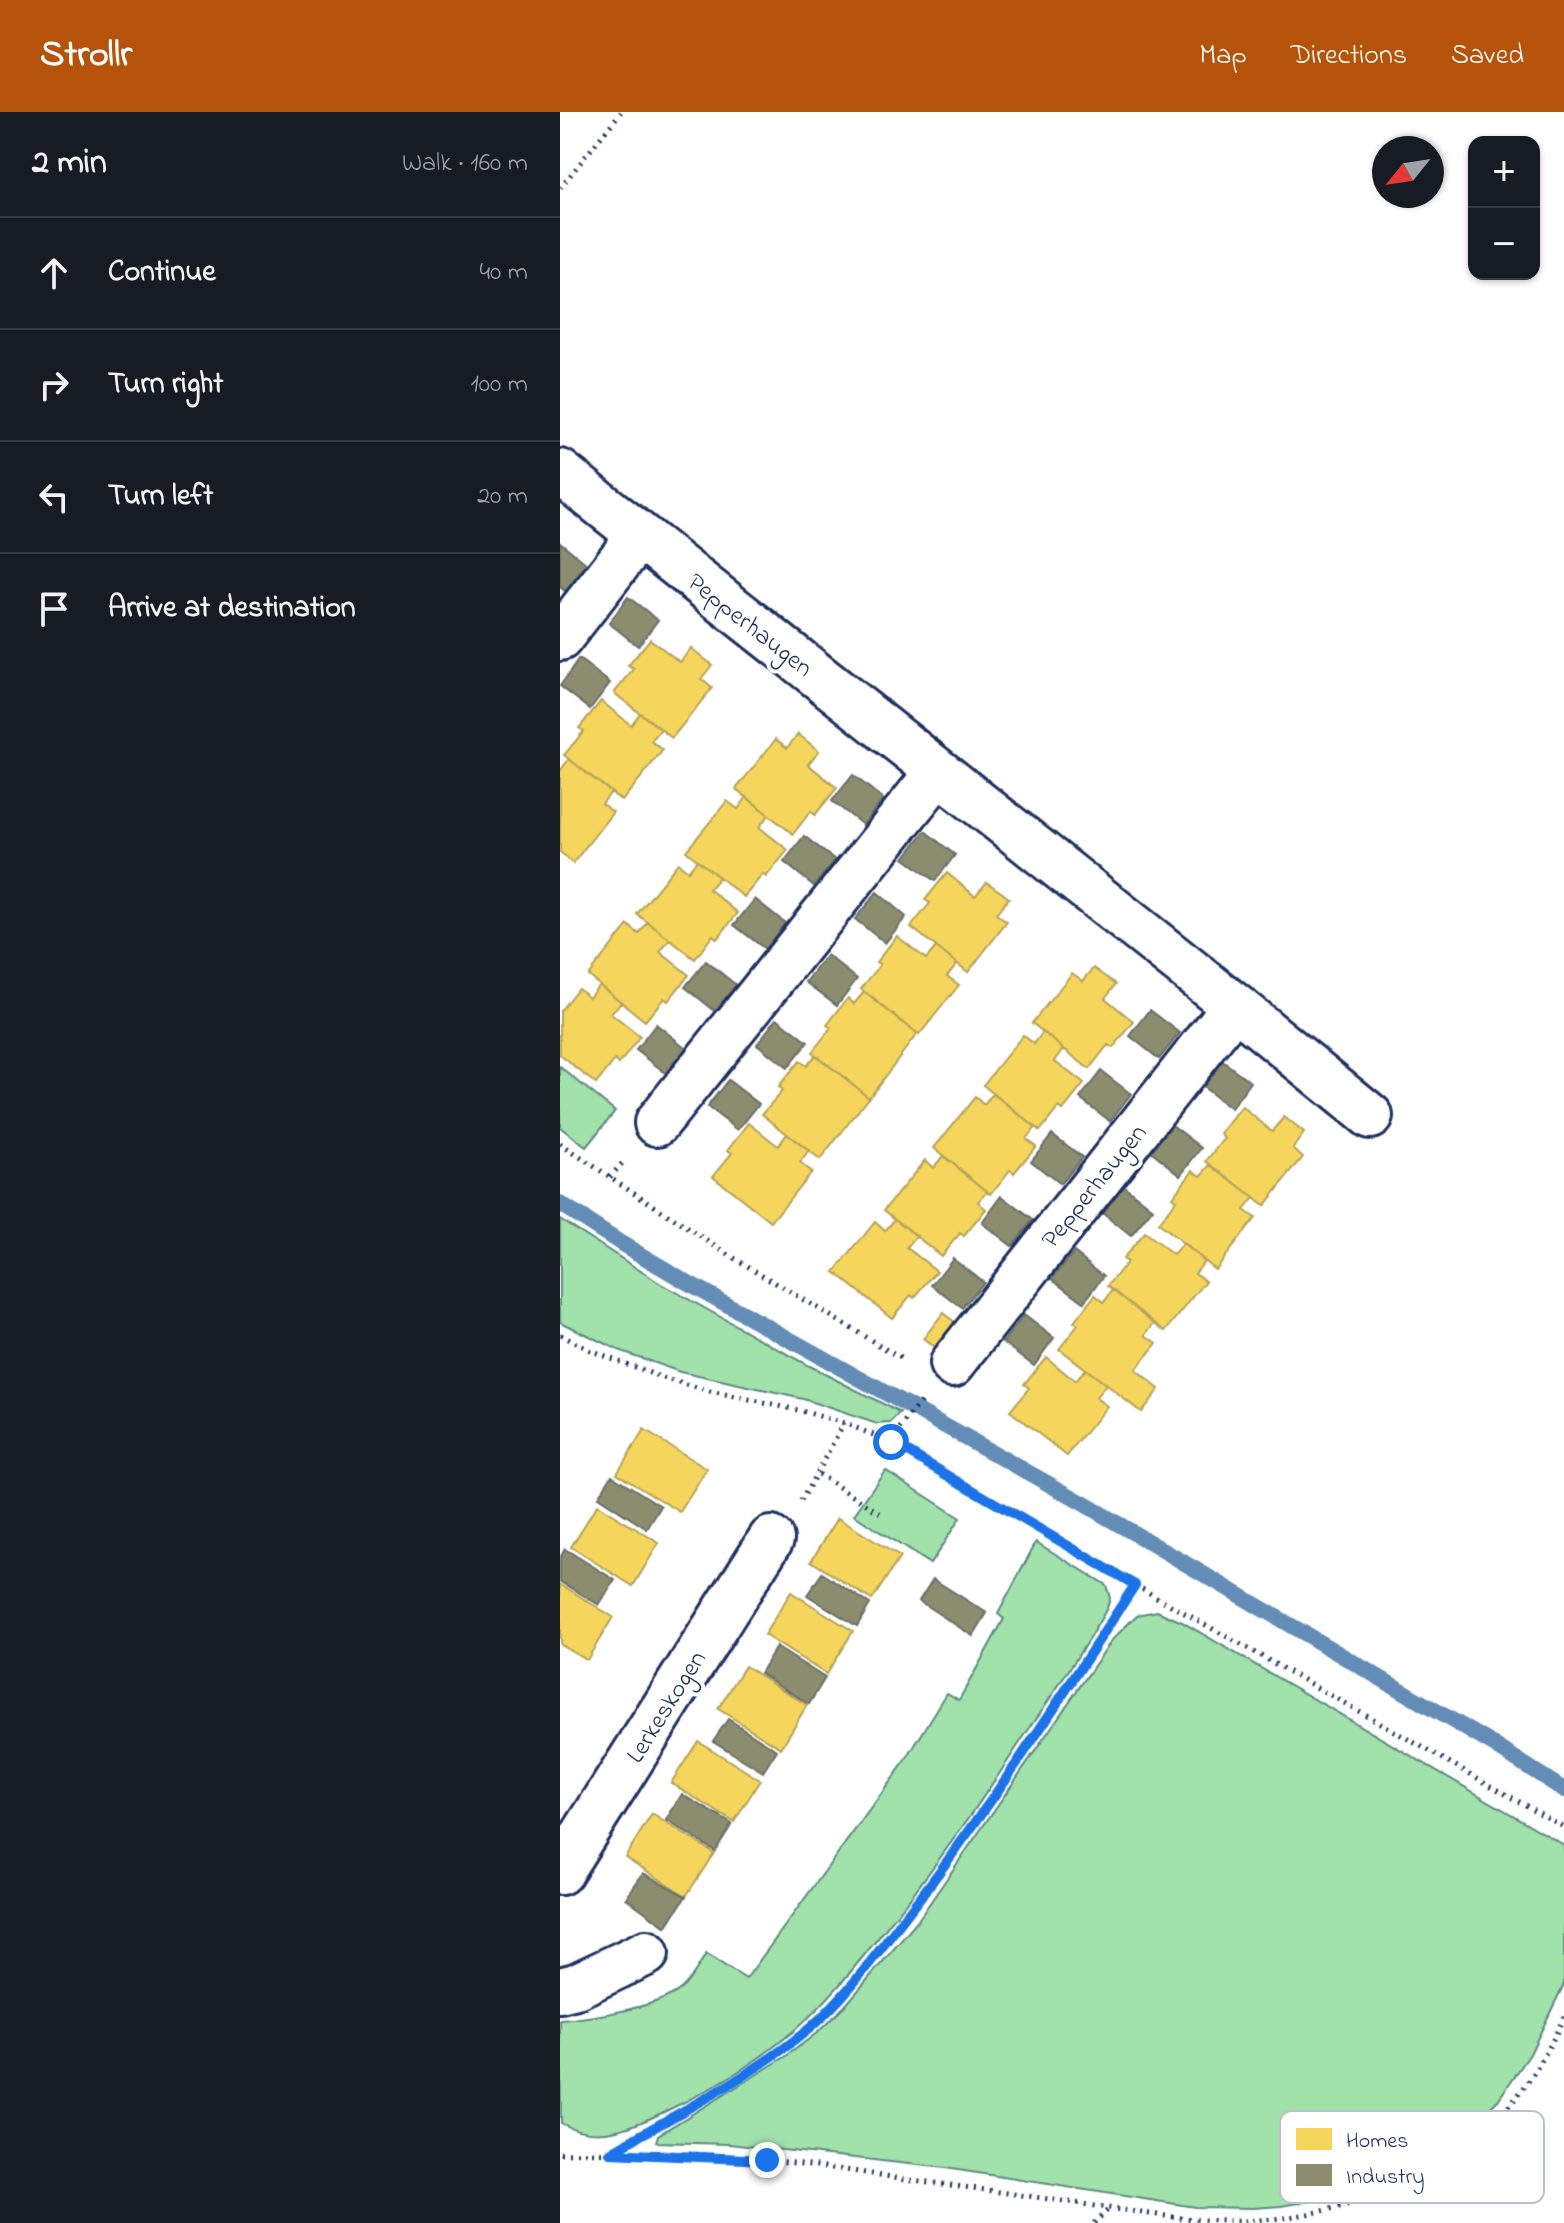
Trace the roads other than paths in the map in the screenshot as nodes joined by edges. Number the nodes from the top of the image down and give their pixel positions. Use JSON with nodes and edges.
{"nodes":[{"id":1,"x":560,"y":472,"type":"edge"},
{"id":2,"x":640,"y":535,"type":"junction"},
{"id":3,"x":560,"y":638,"type":"edge"},
{"id":4,"x":938,"y":772,"type":"junction"},
{"id":5,"x":1235,"y":1006,"type":"junction"},
{"id":6,"x":1370,"y":1116,"type":"dead end"},
{"id":7,"x":657,"y":1123,"type":"dead end"},
{"id":8,"x":939,"y":1380,"type":"road end"},
{"id":9,"x":771,"y":1539,"type":"road end"},
{"id":10,"x":560,"y":1872,"type":"edge"},
{"id":11,"x":646,"y":1953,"type":"dead end"},
{"id":12,"x":560,"y":1990,"type":"edge"}],
"edges":[{"from":1,"to":2,"type":"street","name":"Pepperhaugen"},
{"from":2,"to":3,"type":"street"},
{"from":2,"to":4,"type":"street","name":"Pepperhaugen"},
{"from":4,"to":5,"type":"street","name":"Pepperhaugen"},
{"from":4,"to":7,"type":"street"},
{"from":5,"to":6,"type":"street","name":"Pepperhaugen"},
{"from":5,"to":8,"type":"street","name":"Pepperhaugen"},
{"from":9,"to":10,"type":"street","name":"Lerkeskogen"},
{"from":11,"to":12,"type":"street"}]}
